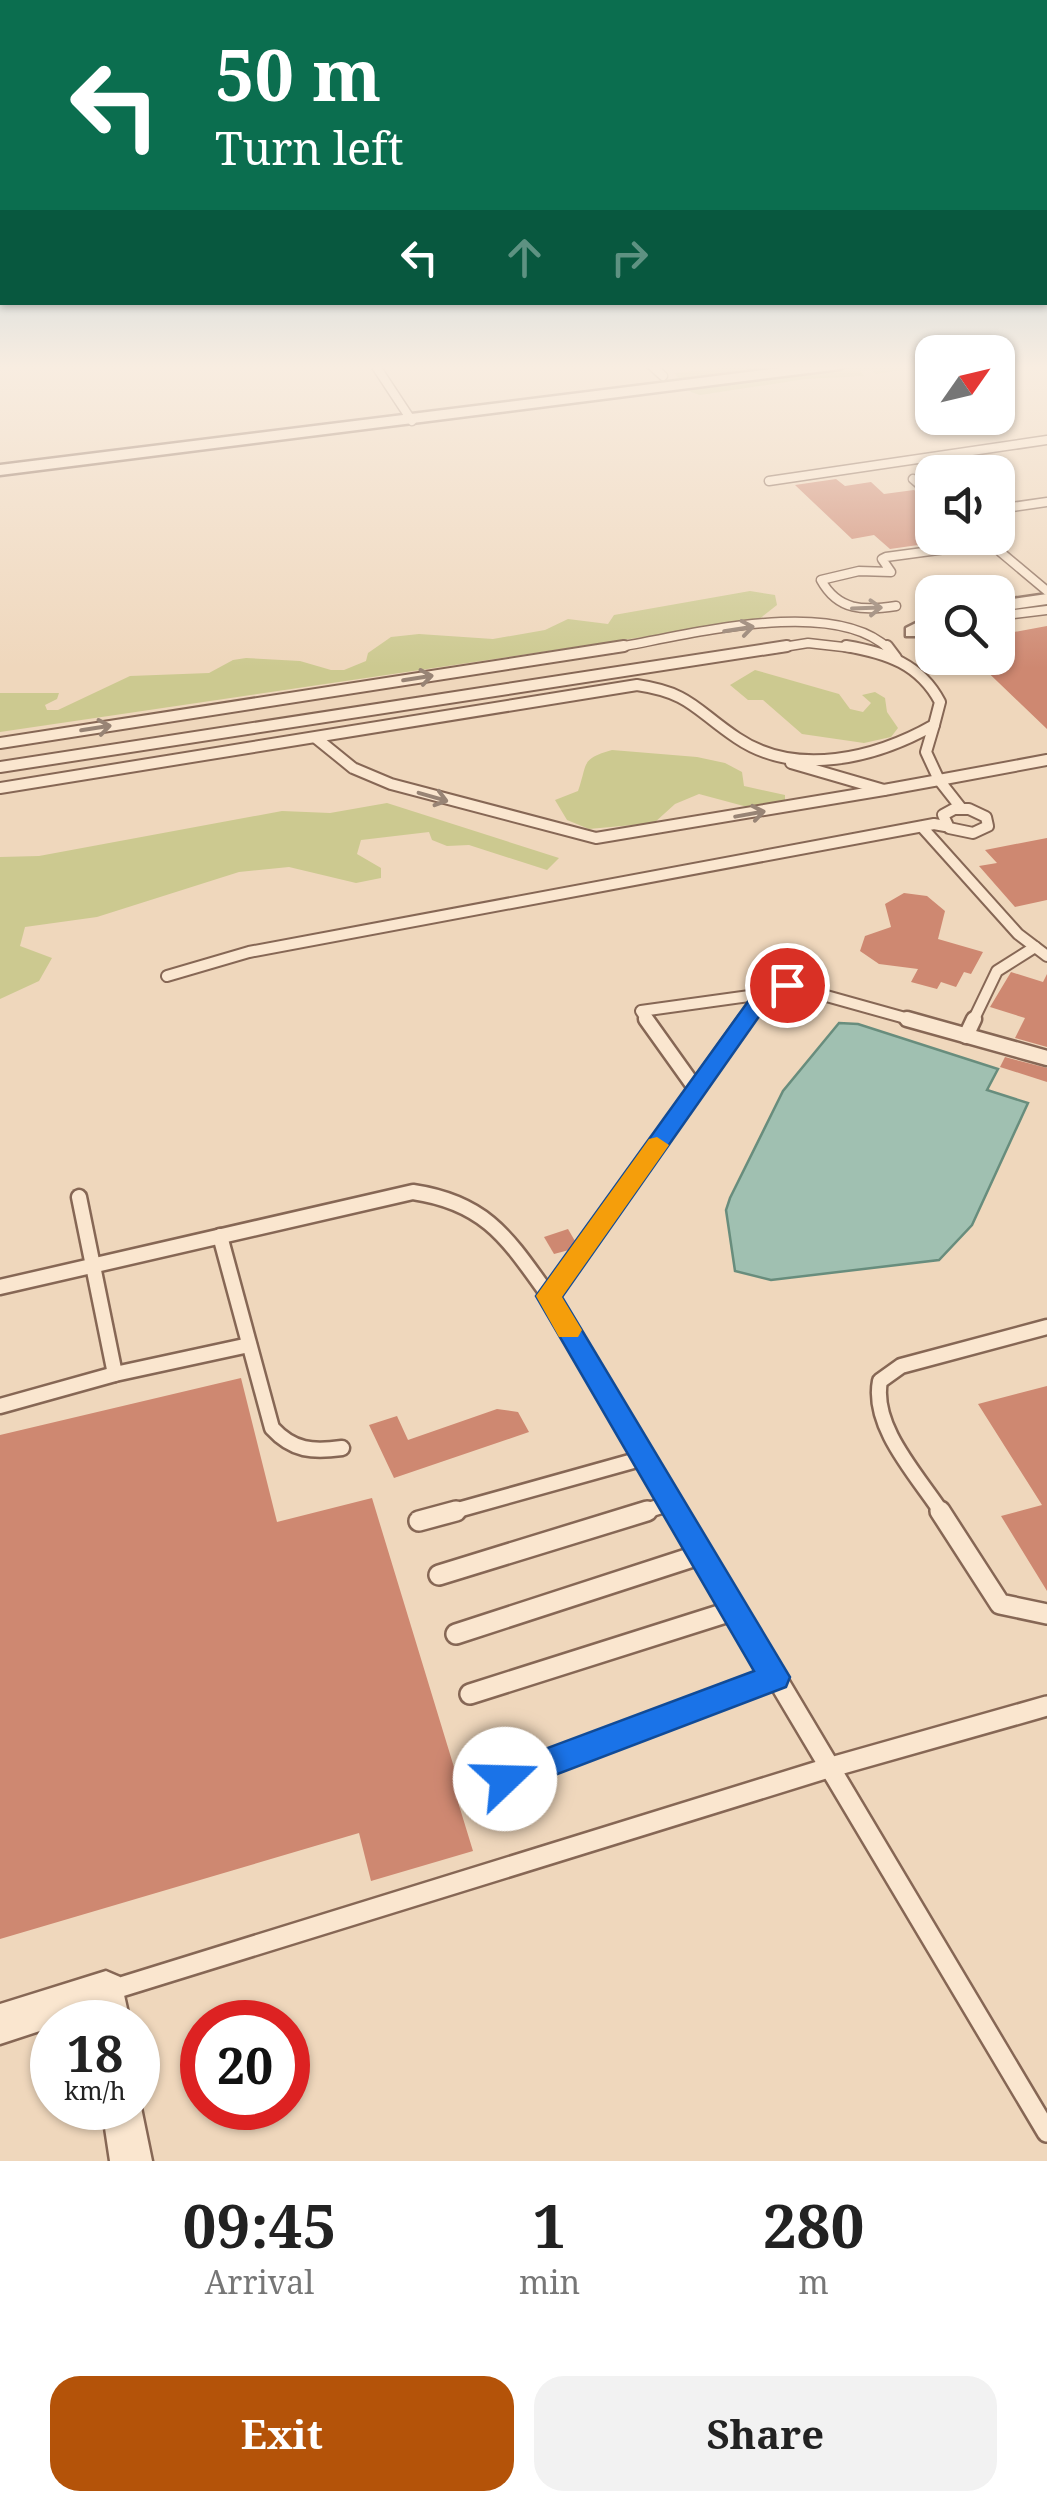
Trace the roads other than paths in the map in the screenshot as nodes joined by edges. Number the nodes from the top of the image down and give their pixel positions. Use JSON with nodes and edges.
{"nodes":[{"id":1,"x":33,"y":466,"type":"edge"},
{"id":2,"x":872,"y":466,"type":"edge"},
{"id":3,"x":0,"y":470,"type":"edge"},
{"id":4,"x":769,"y":481,"type":"dead end"},
{"id":5,"x":1047,"y":502,"type":"edge"},
{"id":6,"x":1015,"y":506,"type":"edge"},
{"id":7,"x":915,"y":553,"type":"edge"},
{"id":8,"x":1004,"y":555,"type":"edge"},
{"id":9,"x":1047,"y":576,"type":"edge"},
{"id":10,"x":1031,"y":578,"type":"junction"},
{"id":11,"x":1047,"y":593,"type":"edge"},
{"id":12,"x":1015,"y":601,"type":"edge"},
{"id":13,"x":896,"y":606,"type":"dead end"},
{"id":14,"x":1047,"y":610,"type":"edge"},
{"id":15,"x":1015,"y":614,"type":"edge"},
{"id":16,"x":896,"y":659,"type":"junction"},
{"id":17,"x":934,"y":725,"type":"junction"},
{"id":18,"x":316,"y":738,"type":"junction"},
{"id":19,"x":0,"y":743,"type":"edge"},
{"id":20,"x":762,"y":752,"type":"junction"},
{"id":21,"x":1047,"y":760,"type":"edge"},
{"id":22,"x":0,"y":767,"type":"edge"},
{"id":23,"x":939,"y":780,"type":"junction"},
{"id":24,"x":0,"y":788,"type":"edge"},
{"id":25,"x":884,"y":790,"type":"junction"},
{"id":26,"x":961,"y":808,"type":"junction"},
{"id":27,"x":922,"y":826,"type":"junction"},
{"id":28,"x":945,"y":826,"type":"junction"},
{"id":29,"x":1035,"y":947,"type":"junction"},
{"id":30,"x":1047,"y":956,"type":"edge"},
{"id":31,"x":167,"y":976,"type":"dead end"},
{"id":32,"x":764,"y":994,"type":"junction"},
{"id":33,"x":966,"y":1036,"type":"junction"},
{"id":34,"x":1047,"y":1058,"type":"edge"},
{"id":35,"x":697,"y":1090,"type":"junction"},
{"id":36,"x":79,"y":1196,"type":"dead end"},
{"id":37,"x":220,"y":1236,"type":"junction"},
{"id":38,"x":93,"y":1264,"type":"junction"},
{"id":39,"x":0,"y":1287,"type":"edge"},
{"id":40,"x":549,"y":1296,"type":"junction"},
{"id":41,"x":1047,"y":1327,"type":"edge"},
{"id":42,"x":249,"y":1345,"type":"junction"},
{"id":43,"x":115,"y":1374,"type":"junction"},
{"id":44,"x":0,"y":1406,"type":"edge"},
{"id":45,"x":342,"y":1448,"type":"dead end"},
{"id":46,"x":644,"y":1458,"type":"junction"},
{"id":47,"x":671,"y":1502,"type":"junction"},
{"id":48,"x":419,"y":1521,"type":"dead end"},
{"id":49,"x":702,"y":1554,"type":"junction"},
{"id":50,"x":439,"y":1576,"type":"dead end"},
{"id":51,"x":735,"y":1610,"type":"junction"},
{"id":52,"x":1047,"y":1614,"type":"edge"},
{"id":53,"x":456,"y":1634,"type":"dead end"},
{"id":54,"x":775,"y":1677,"type":"junction"},
{"id":55,"x":470,"y":1694,"type":"dead end"},
{"id":56,"x":1047,"y":1706,"type":"edge"},
{"id":57,"x":828,"y":1768,"type":"junction"},
{"id":58,"x":505,"y":1779,"type":"dead end"},
{"id":59,"x":129,"y":2000,"type":"edge"},
{"id":60,"x":30,"y":2019,"type":"edge"},
{"id":61,"x":0,"y":2024,"type":"edge"},
{"id":62,"x":126,"y":2130,"type":"edge"},
{"id":63,"x":1047,"y":2132,"type":"edge"},
{"id":64,"x":131,"y":2161,"type":"edge"}],
"edges":[{"from":1,"to":3,"type":"street"},
{"from":2,"to":4,"type":"lane"},
{"from":5,"to":6,"type":"lane"},
{"from":7,"to":13,"type":"lane","one_way":true},
{"from":8,"to":10,"type":"lane"},
{"from":9,"to":10,"type":"lane"},
{"from":10,"to":11,"type":"lane"},
{"from":11,"to":12,"type":"street"},
{"from":14,"to":15,"type":"lane"},
{"from":16,"to":17,"type":"lane"},
{"from":19,"to":16,"type":"lane","one_way":true},
{"from":16,"to":22,"type":"lane"},
{"from":17,"to":20,"type":"lane"},
{"from":17,"to":23,"type":"lane"},
{"from":18,"to":20,"type":"lane"},
{"from":18,"to":24,"type":"lane"},
{"from":18,"to":25,"type":"lane","one_way":true},
{"from":20,"to":25,"type":"lane"},
{"from":21,"to":23,"type":"lane"},
{"from":23,"to":25,"type":"lane"},
{"from":23,"to":26,"type":"lane"},
{"from":26,"to":28,"type":"lane"},
{"from":26,"to":28,"type":"lane"},
{"from":27,"to":28,"type":"lane"},
{"from":27,"to":29,"type":"lane"},
{"from":27,"to":31,"type":"lane"},
{"from":29,"to":30,"type":"lane"},
{"from":29,"to":33,"type":"lane"},
{"from":32,"to":33,"type":"lane"},
{"from":32,"to":35,"type":"lane"},
{"from":32,"to":35,"type":"lane"},
{"from":33,"to":34,"type":"lane"},
{"from":35,"to":40,"type":"lane"},
{"from":36,"to":38,"type":"lane"},
{"from":37,"to":38,"type":"lane"},
{"from":37,"to":40,"type":"lane"},
{"from":37,"to":42,"type":"lane"},
{"from":38,"to":39,"type":"lane"},
{"from":38,"to":43,"type":"lane"},
{"from":40,"to":46,"type":"lane"},
{"from":41,"to":52,"type":"lane"},
{"from":42,"to":43,"type":"lane"},
{"from":42,"to":45,"type":"lane"},
{"from":43,"to":44,"type":"lane"},
{"from":46,"to":47,"type":"lane"},
{"from":46,"to":48,"type":"lane"},
{"from":47,"to":49,"type":"lane"},
{"from":47,"to":50,"type":"lane"},
{"from":49,"to":51,"type":"lane"},
{"from":49,"to":53,"type":"lane"},
{"from":51,"to":54,"type":"lane"},
{"from":51,"to":55,"type":"lane"},
{"from":54,"to":57,"type":"lane"},
{"from":54,"to":58,"type":"lane"},
{"from":56,"to":57,"type":"lane"},
{"from":57,"to":59,"type":"lane"},
{"from":57,"to":63,"type":"lane"},
{"from":60,"to":61,"type":"street"},
{"from":62,"to":64,"type":"street"}]}
